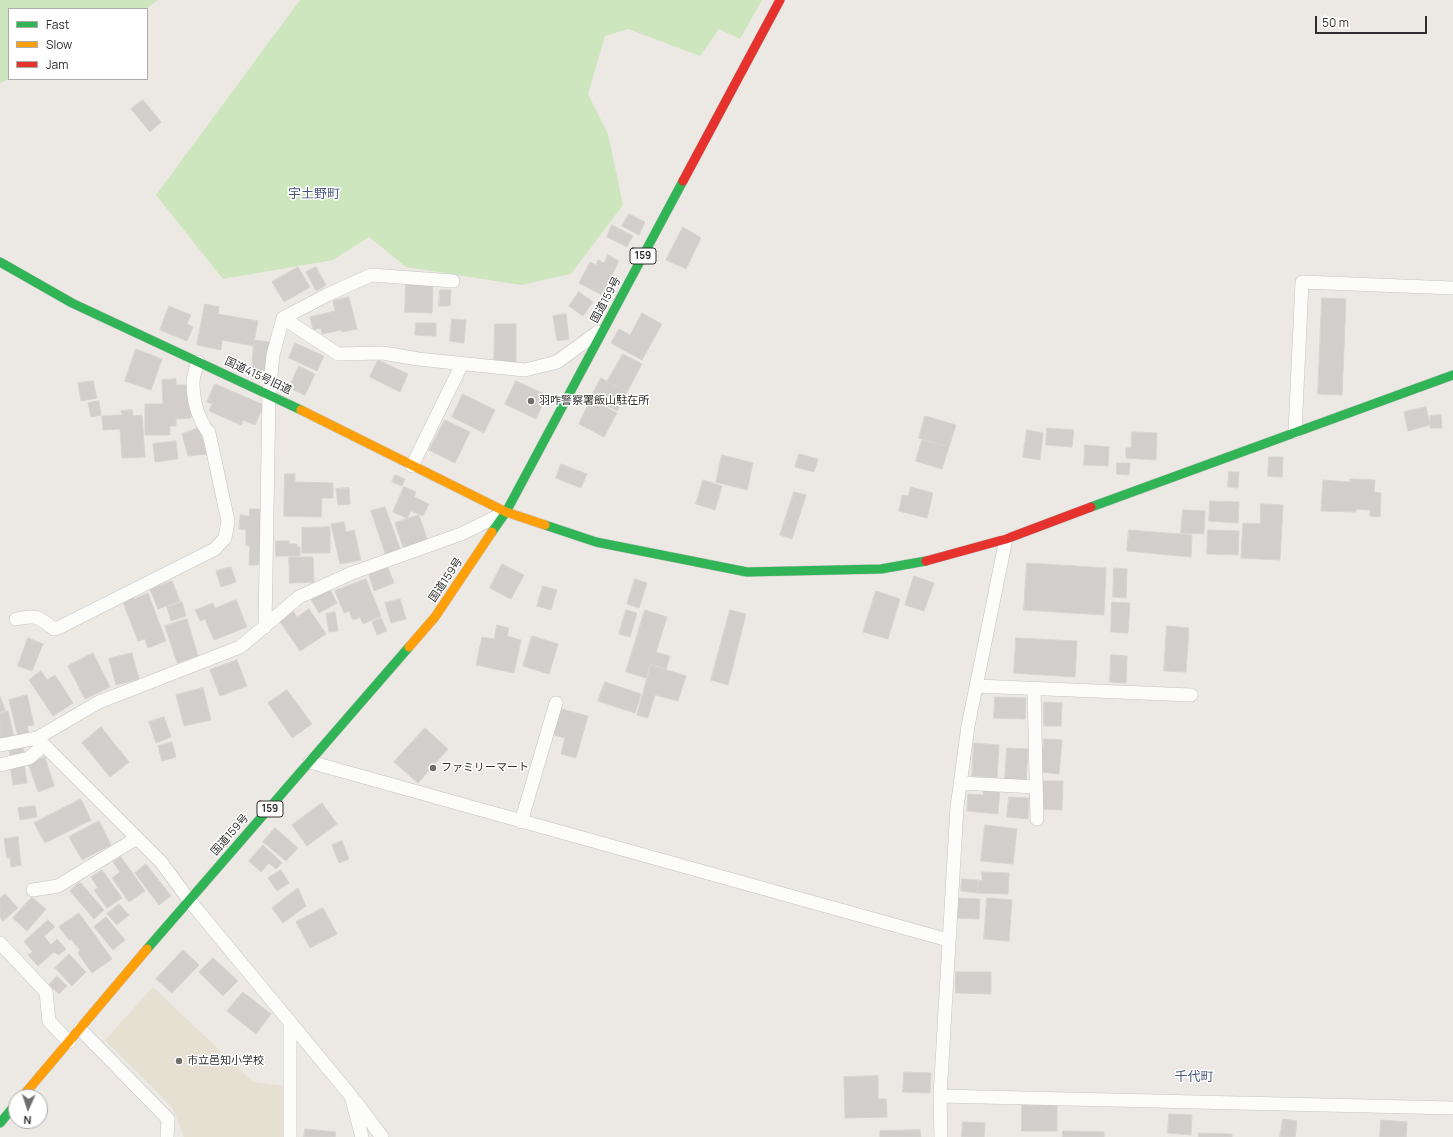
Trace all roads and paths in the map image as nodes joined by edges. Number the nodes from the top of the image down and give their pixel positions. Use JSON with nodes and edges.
{"nodes":[{"id":1,"x":780,"y":0,"type":"edge"},
{"id":2,"x":0,"y":262,"type":"edge"},
{"id":3,"x":453,"y":281,"type":"dead end"},
{"id":4,"x":1453,"y":288,"type":"edge"},
{"id":5,"x":283,"y":318,"type":"junction"},
{"id":6,"x":606,"y":326,"type":"junction"},
{"id":7,"x":198,"y":362,"type":"junction"},
{"id":8,"x":462,"y":364,"type":"junction"},
{"id":9,"x":1453,"y":375,"type":"edge"},
{"id":10,"x":269,"y":394,"type":"junction"},
{"id":11,"x":1295,"y":432,"type":"junction"},
{"id":12,"x":412,"y":466,"type":"junction"},
{"id":13,"x":506,"y":512,"type":"junction"},
{"id":14,"x":1006,"y":539,"type":"junction"},
{"id":15,"x":16,"y":619,"type":"dead end"},
{"id":16,"x":265,"y":627,"type":"junction"},
{"id":17,"x":976,"y":686,"type":"junction"},
{"id":18,"x":1034,"y":689,"type":"junction"},
{"id":19,"x":1191,"y":695,"type":"dead end"},
{"id":20,"x":556,"y":703,"type":"dead end"},
{"id":21,"x":40,"y":742,"type":"junction"},
{"id":22,"x":0,"y":746,"type":"edge"},
{"id":23,"x":310,"y":762,"type":"junction"},
{"id":24,"x":0,"y":765,"type":"edge"},
{"id":25,"x":960,"y":782,"type":"junction"},
{"id":26,"x":1036,"y":787,"type":"junction"},
{"id":27,"x":1037,"y":819,"type":"dead end"},
{"id":28,"x":521,"y":822,"type":"junction"},
{"id":29,"x":137,"y":838,"type":"junction"},
{"id":30,"x":33,"y":890,"type":"dead end"},
{"id":31,"x":190,"y":900,"type":"junction"},
{"id":32,"x":948,"y":940,"type":"junction"},
{"id":33,"x":0,"y":943,"type":"edge"},
{"id":34,"x":290,"y":1024,"type":"junction"},
{"id":35,"x":80,"y":1029,"type":"junction"},
{"id":36,"x":69,"y":1042,"type":"junction"},
{"id":37,"x":29,"y":1089,"type":"edge"},
{"id":38,"x":351,"y":1096,"type":"junction"},
{"id":39,"x":940,"y":1096,"type":"junction"},
{"id":40,"x":1453,"y":1108,"type":"edge"},
{"id":41,"x":167,"y":1137,"type":"edge"},
{"id":42,"x":290,"y":1137,"type":"edge"},
{"id":43,"x":362,"y":1137,"type":"edge"},
{"id":44,"x":382,"y":1137,"type":"edge"},
{"id":45,"x":941,"y":1137,"type":"edge"}],
"edges":[{"from":1,"to":6,"type":"main road","name":"国道159号","number":"159"},
{"from":2,"to":7,"type":"main road","name":"国道415号旧道"},
{"from":3,"to":5,"type":"street"},
{"from":4,"to":11,"type":"street"},
{"from":5,"to":8,"type":"street"},
{"from":5,"to":10,"type":"street"},
{"from":6,"to":8,"type":"street"},
{"from":6,"to":13,"type":"main road","name":"国道159号","number":"159"},
{"from":7,"to":10,"type":"main road","name":"国道415号旧道"},
{"from":7,"to":15,"type":"street"},
{"from":8,"to":12,"type":"street"},
{"from":9,"to":11,"type":"main road","name":"国道415号旧道"},
{"from":10,"to":12,"type":"main road","name":"国道415号旧道"},
{"from":10,"to":16,"type":"street"},
{"from":11,"to":14,"type":"main road","name":"国道415号旧道"},
{"from":12,"to":13,"type":"main road","name":"国道415号旧道"},
{"from":13,"to":14,"type":"main road","name":"国道415号旧道"},
{"from":13,"to":16,"type":"street"},
{"from":13,"to":23,"type":"main road","name":"国道159号","number":"159"},
{"from":14,"to":17,"type":"street"},
{"from":16,"to":21,"type":"street"},
{"from":17,"to":18,"type":"street"},
{"from":17,"to":25,"type":"street"},
{"from":18,"to":19,"type":"street"},
{"from":18,"to":26,"type":"street"},
{"from":20,"to":28,"type":"street"},
{"from":21,"to":22,"type":"street"},
{"from":21,"to":24,"type":"street"},
{"from":21,"to":29,"type":"street"},
{"from":23,"to":28,"type":"street"},
{"from":23,"to":31,"type":"main road","name":"国道159号","number":"159"},
{"from":25,"to":26,"type":"street"},
{"from":25,"to":32,"type":"street"},
{"from":26,"to":27,"type":"street"},
{"from":28,"to":32,"type":"street"},
{"from":29,"to":30,"type":"street"},
{"from":29,"to":31,"type":"street"},
{"from":31,"to":34,"type":"street"},
{"from":31,"to":35,"type":"main road","name":"国道159号","number":"159"},
{"from":32,"to":39,"type":"street"},
{"from":33,"to":36,"type":"street"},
{"from":34,"to":38,"type":"street"},
{"from":34,"to":42,"type":"street"},
{"from":35,"to":36,"type":"main road","name":"国道159号","number":"159"},
{"from":35,"to":41,"type":"street"},
{"from":36,"to":37,"type":"main road","name":"国道159号","number":"159"},
{"from":38,"to":43,"type":"street"},
{"from":38,"to":44,"type":"street"},
{"from":39,"to":40,"type":"street"},
{"from":39,"to":45,"type":"street"}]}
